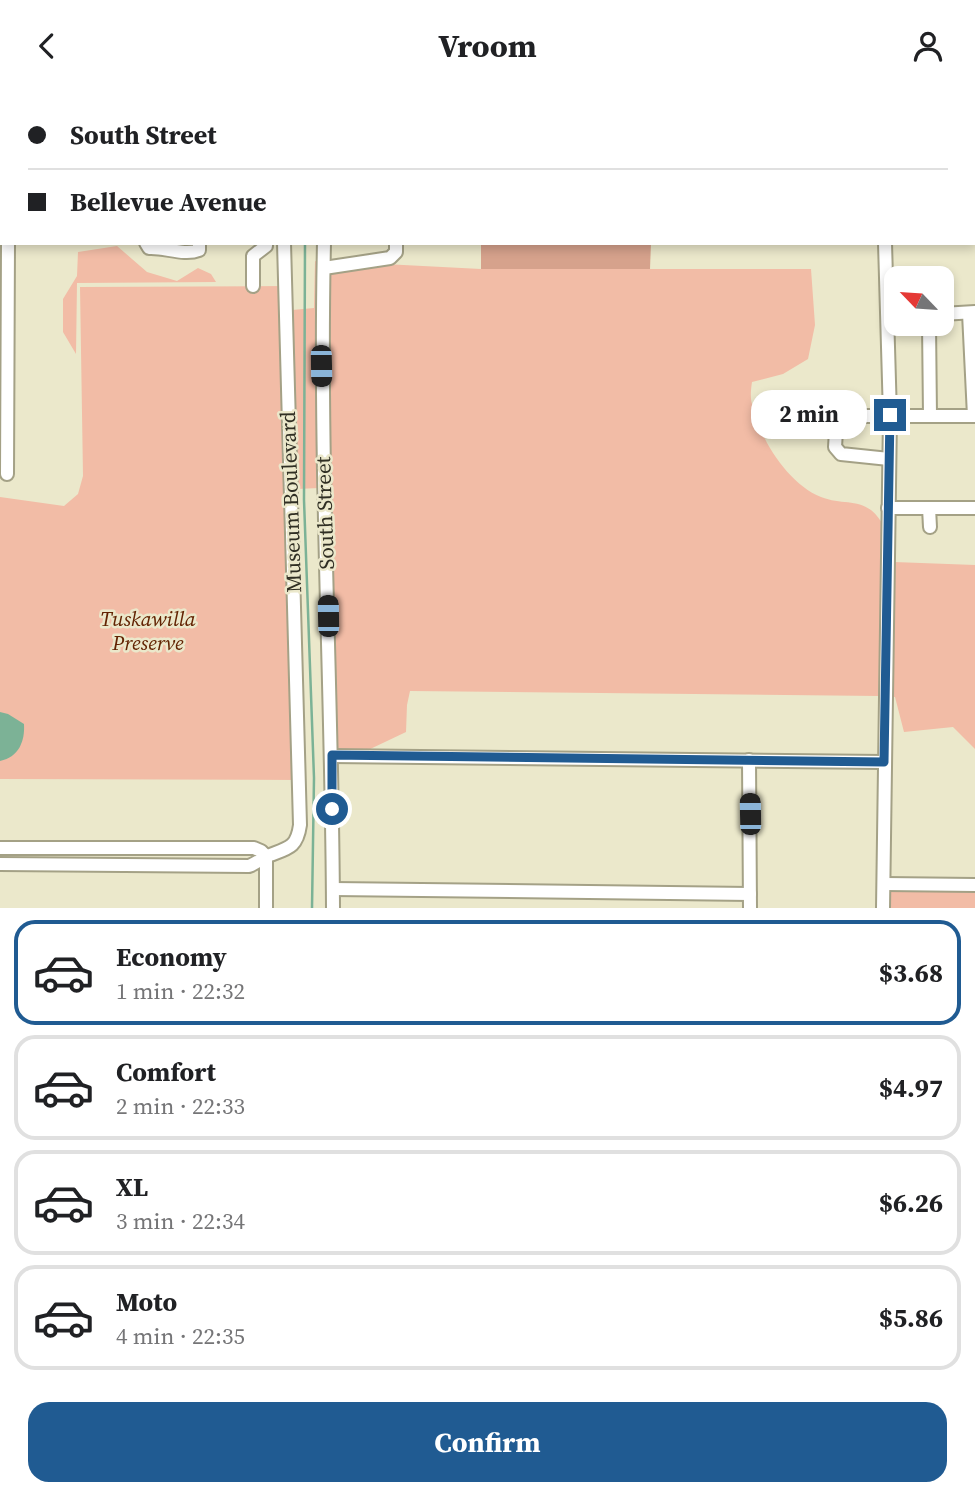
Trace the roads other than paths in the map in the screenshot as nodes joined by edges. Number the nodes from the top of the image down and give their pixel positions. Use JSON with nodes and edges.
{"nodes":[{"id":1,"x":8,"y":245,"type":"edge"},
{"id":2,"x":147,"y":245,"type":"edge"},
{"id":3,"x":200,"y":245,"type":"edge"},
{"id":4,"x":266,"y":245,"type":"edge"},
{"id":5,"x":284,"y":245,"type":"edge"},
{"id":6,"x":324,"y":245,"type":"edge"},
{"id":7,"x":396,"y":245,"type":"edge"},
{"id":8,"x":885,"y":245,"type":"edge"},
{"id":9,"x":324,"y":268,"type":"junction"},
{"id":10,"x":253,"y":286,"type":"dead end"},
{"id":11,"x":4,"y":295,"type":"edge"},
{"id":12,"x":972,"y":313,"type":"edge"},
{"id":13,"x":954,"y":314,"type":"edge"},
{"id":14,"x":929,"y":336,"type":"edge"},
{"id":15,"x":890,"y":415,"type":"junction"},
{"id":16,"x":930,"y":415,"type":"junction"},
{"id":17,"x":974,"y":416,"type":"edge"},
{"id":18,"x":889,"y":459,"type":"junction"},
{"id":19,"x":7,"y":474,"type":"dead end"},
{"id":20,"x":888,"y":508,"type":"junction"},
{"id":21,"x":929,"y":508,"type":"junction"},
{"id":22,"x":975,"y":508,"type":"edge"},
{"id":23,"x":930,"y":527,"type":"dead end"},
{"id":24,"x":332,"y":755,"type":"junction"},
{"id":25,"x":749,"y":760,"type":"junction"},
{"id":26,"x":884,"y":762,"type":"junction"},
{"id":27,"x":0,"y":848,"type":"edge"},
{"id":28,"x":102,"y":848,"type":"junction"},
{"id":29,"x":266,"y":856,"type":"junction"},
{"id":30,"x":102,"y":863,"type":"junction"},
{"id":31,"x":0,"y":864,"type":"edge"},
{"id":32,"x":884,"y":884,"type":"junction"},
{"id":33,"x":975,"y":885,"type":"edge"},
{"id":34,"x":333,"y":889,"type":"junction"},
{"id":35,"x":750,"y":894,"type":"junction"},
{"id":36,"x":266,"y":908,"type":"edge"},
{"id":37,"x":333,"y":908,"type":"edge"},
{"id":38,"x":750,"y":908,"type":"edge"},
{"id":39,"x":885,"y":908,"type":"edge"}],
"edges":[{"from":1,"to":11,"type":"street"},
{"from":2,"to":3,"type":"street"},
{"from":4,"to":10,"type":"street"},
{"from":5,"to":29,"type":"street","name":"Museum Boulevard"},
{"from":6,"to":9,"type":"street","name":"South Street"},
{"from":7,"to":9,"type":"street"},
{"from":8,"to":15,"type":"street"},
{"from":9,"to":24,"type":"street","name":"South Street"},
{"from":11,"to":19,"type":"street"},
{"from":12,"to":13,"type":"street"},
{"from":12,"to":17,"type":"street"},
{"from":14,"to":16,"type":"street"},
{"from":15,"to":16,"type":"street"},
{"from":15,"to":18,"type":"street"},
{"from":15,"to":18,"type":"street"},
{"from":16,"to":17,"type":"street"},
{"from":18,"to":20,"type":"street"},
{"from":20,"to":21,"type":"street"},
{"from":20,"to":26,"type":"street"},
{"from":21,"to":22,"type":"street"},
{"from":21,"to":23,"type":"street"},
{"from":24,"to":25,"type":"street"},
{"from":24,"to":34,"type":"street","name":"South Street"},
{"from":25,"to":26,"type":"street"},
{"from":25,"to":35,"type":"street"},
{"from":26,"to":32,"type":"street"},
{"from":27,"to":28,"type":"street"},
{"from":28,"to":29,"type":"street"},
{"from":28,"to":30,"type":"street"},
{"from":29,"to":30,"type":"street","name":"Museum Boulevard"},
{"from":29,"to":36,"type":"street"},
{"from":30,"to":31,"type":"street","name":"Museum Boulevard"},
{"from":32,"to":33,"type":"street"},
{"from":32,"to":39,"type":"street"},
{"from":34,"to":35,"type":"street"},
{"from":34,"to":37,"type":"street","name":"South Street"},
{"from":35,"to":38,"type":"street"}]}
